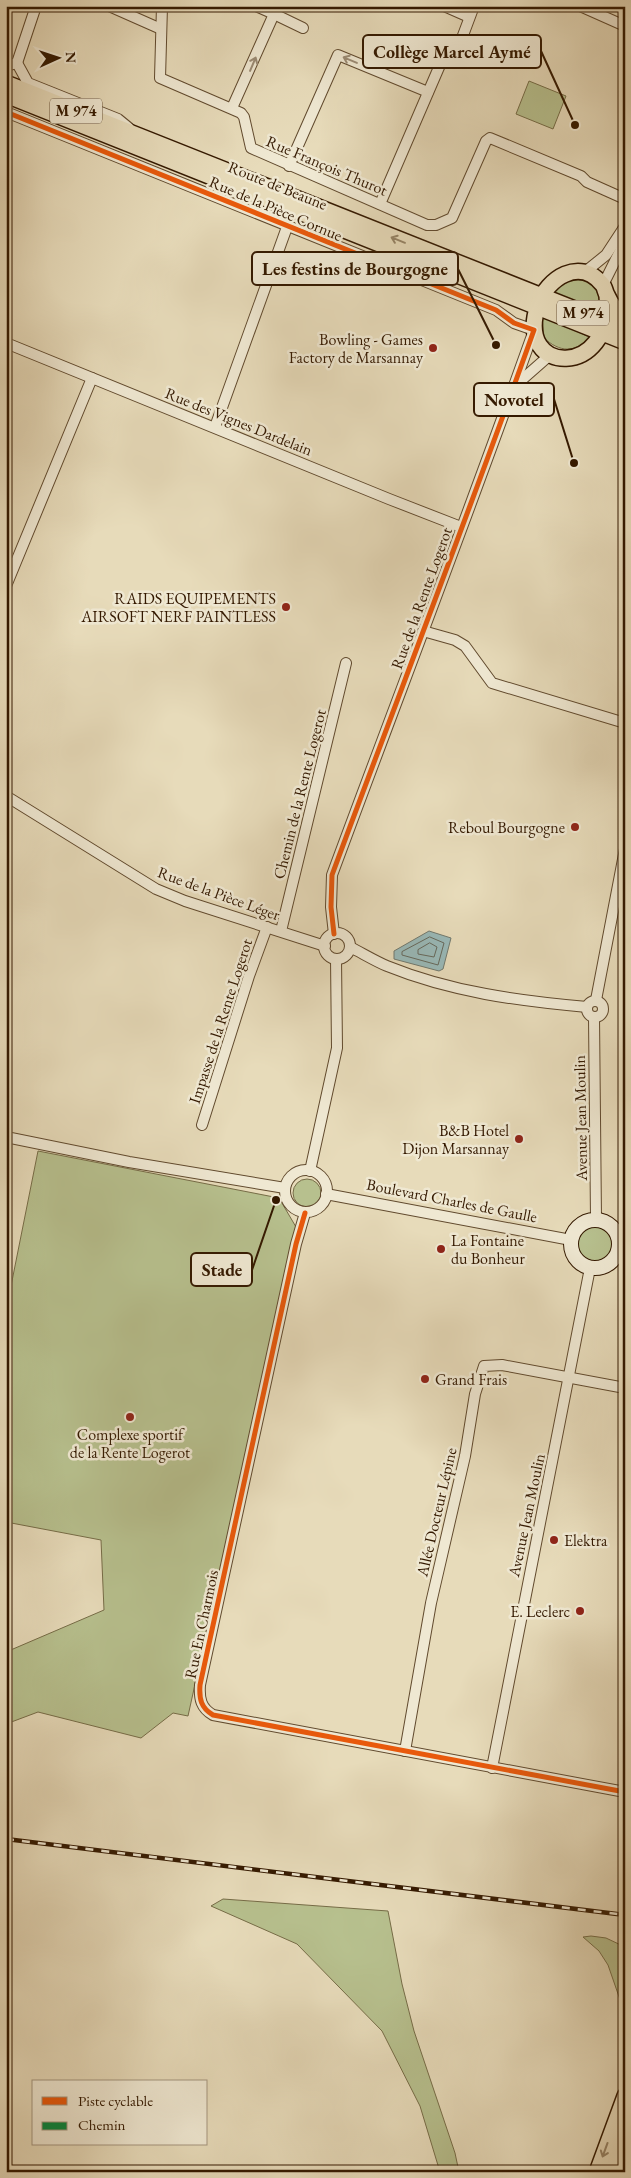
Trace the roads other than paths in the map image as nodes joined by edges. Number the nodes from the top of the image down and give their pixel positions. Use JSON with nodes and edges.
{"nodes":[{"id":1,"x":36,"y":6,"type":"edge"},
{"id":2,"x":109,"y":6,"type":"edge"},
{"id":3,"x":162,"y":6,"type":"edge"},
{"id":4,"x":256,"y":6,"type":"edge"},
{"id":5,"x":444,"y":6,"type":"edge"},
{"id":6,"x":474,"y":6,"type":"edge"},
{"id":7,"x":582,"y":7,"type":"edge"},
{"id":8,"x":274,"y":14,"type":"junction"},
{"id":9,"x":469,"y":18,"type":"junction"},
{"id":10,"x":625,"y":26,"type":"edge"},
{"id":11,"x":303,"y":28,"type":"dead end"},
{"id":12,"x":161,"y":29,"type":"junction"},
{"id":13,"x":17,"y":63,"type":"junction"},
{"id":14,"x":6,"y":66,"type":"edge"},
{"id":15,"x":6,"y":83,"type":"edge"},
{"id":16,"x":428,"y":92,"type":"junction"},
{"id":17,"x":6,"y":95,"type":"edge"},
{"id":18,"x":232,"y":108,"type":"junction"},
{"id":19,"x":6,"y":112,"type":"edge"},
{"id":20,"x":145,"y":139,"type":"junction"},
{"id":21,"x":289,"y":166,"type":"junction"},
{"id":22,"x":625,"y":199,"type":"edge"},
{"id":23,"x":380,"y":204,"type":"junction"},
{"id":24,"x":625,"y":226,"type":"edge"},
{"id":25,"x":288,"y":227,"type":"junction"},
{"id":26,"x":625,"y":241,"type":"edge"},
{"id":27,"x":585,"y":272,"type":"junction"},
{"id":28,"x":550,"y":282,"type":"junction"},
{"id":29,"x":507,"y":289,"type":"junction"},
{"id":30,"x":605,"y":290,"type":"junction"},
{"id":31,"x":539,"y":302,"type":"junction"},
{"id":32,"x":625,"y":320,"type":"edge"},
{"id":33,"x":603,"y":327,"type":"junction"},
{"id":34,"x":625,"y":329,"type":"edge"},
{"id":35,"x":534,"y":330,"type":"junction"},
{"id":36,"x":6,"y":343,"type":"edge"},
{"id":37,"x":625,"y":344,"type":"edge"},
{"id":38,"x":550,"y":355,"type":"junction"},
{"id":39,"x":582,"y":355,"type":"junction"},
{"id":40,"x":92,"y":378,"type":"junction"},
{"id":41,"x":516,"y":384,"type":"junction"},
{"id":42,"x":215,"y":427,"type":"junction"},
{"id":43,"x":461,"y":527,"type":"junction"},
{"id":44,"x":6,"y":586,"type":"edge"},
{"id":45,"x":423,"y":631,"type":"junction"},
{"id":46,"x":346,"y":663,"type":"dead end"},
{"id":47,"x":625,"y":723,"type":"edge"},
{"id":48,"x":6,"y":796,"type":"edge"},
{"id":49,"x":625,"y":849,"type":"edge"},
{"id":50,"x":267,"y":927,"type":"junction"},
{"id":51,"x":281,"y":932,"type":"junction"},
{"id":52,"x":334,"y":934,"type":"junction"},
{"id":53,"x":324,"y":946,"type":"junction"},
{"id":54,"x":350,"y":947,"type":"junction"},
{"id":55,"x":336,"y":959,"type":"junction"},
{"id":56,"x":591,"y":1003,"type":"junction"},
{"id":57,"x":594,"y":1017,"type":"junction"},
{"id":58,"x":202,"y":1126,"type":"dead end"},
{"id":59,"x":6,"y":1137,"type":"edge"},
{"id":60,"x":310,"y":1171,"type":"junction"},
{"id":61,"x":285,"y":1188,"type":"junction"},
{"id":62,"x":326,"y":1194,"type":"junction"},
{"id":63,"x":305,"y":1212,"type":"junction"},
{"id":64,"x":596,"y":1219,"type":"junction"},
{"id":65,"x":621,"y":1233,"type":"edge"},
{"id":66,"x":570,"y":1240,"type":"junction"},
{"id":67,"x":621,"y":1254,"type":"edge"},
{"id":68,"x":590,"y":1268,"type":"junction"},
{"id":69,"x":570,"y":1376,"type":"junction"},
{"id":70,"x":625,"y":1388,"type":"edge"},
{"id":71,"x":405,"y":1752,"type":"junction"},
{"id":72,"x":492,"y":1768,"type":"junction"},
{"id":73,"x":625,"y":1792,"type":"edge"},
{"id":74,"x":625,"y":2096,"type":"edge"},
{"id":75,"x":625,"y":2136,"type":"edge"},
{"id":76,"x":597,"y":2172,"type":"edge"},
{"id":77,"x":612,"y":2172,"type":"edge"}],
"edges":[{"from":1,"to":13,"type":"street"},
{"from":2,"to":12,"type":"street"},
{"from":3,"to":12,"type":"street","name":"Rue François Thurot"},
{"from":4,"to":8,"type":"street"},
{"from":5,"to":9,"type":"street"},
{"from":6,"to":9,"type":"street"},
{"from":7,"to":10,"type":"street"},
{"from":8,"to":11,"type":"street"},
{"from":18,"to":8,"type":"street","one_way":true},
{"from":9,"to":16,"type":"street"},
{"from":12,"to":18,"type":"street","name":"Rue François Thurot"},
{"from":13,"to":14,"type":"street"},
{"from":13,"to":20,"type":"street","name":"Route de Beaune"},
{"from":15,"to":20,"type":"main road","name":"Route de Beaune","number":"M 974"},
{"from":16,"to":21,"type":"street","one_way":true},
{"from":16,"to":23,"type":"street"},
{"from":17,"to":29,"type":"main road","name":"Route de Beaune","number":"M 974"},
{"from":18,"to":21,"type":"street","name":"Rue François Thurot"},
{"from":19,"to":25,"type":"street","name":"Rue de la Pièce Cornue"},
{"from":29,"to":20,"type":"main road","name":"Route de Beaune","number":"M 974","one_way":true},
{"from":21,"to":23,"type":"street","name":"Rue François Thurot"},
{"from":22,"to":23,"type":"street","name":"Rue François Thurot"},
{"from":24,"to":27,"type":"street"},
{"from":25,"to":35,"type":"street","name":"Rue de la Pièce Cornue"},
{"from":25,"to":42,"type":"street"},
{"from":26,"to":30,"type":"street"},
{"from":27,"to":28,"type":"main road"},
{"from":27,"to":30,"type":"main road"},
{"from":28,"to":29,"type":"main road"},
{"from":28,"to":31,"type":"main road"},
{"from":29,"to":31,"type":"main road","name":"Route de Beaune","number":"M 974"},
{"from":29,"to":35,"type":"main road"},
{"from":30,"to":32,"type":"main road"},
{"from":30,"to":33,"type":"main road"},
{"from":31,"to":33,"type":"main road","name":"Route de Beaune","number":"M 974"},
{"from":31,"to":35,"type":"main road"},
{"from":33,"to":34,"type":"main road","name":"Route de Beaune","number":"M 974"},
{"from":33,"to":37,"type":"main road","name":"Route de Beaune","number":"M 974"},
{"from":33,"to":39,"type":"main road"},
{"from":35,"to":38,"type":"main road"},
{"from":35,"to":41,"type":"street","name":"Rue de la Rente Logerot"},
{"from":36,"to":40,"type":"street","name":"Rue des Vignes Dardelain"},
{"from":37,"to":39,"type":"main road"},
{"from":38,"to":39,"type":"main road"},
{"from":38,"to":41,"type":"street","name":"Rue de la Rente Logerot"},
{"from":40,"to":42,"type":"street","name":"Rue des Vignes Dardelain"},
{"from":40,"to":44,"type":"street"},
{"from":41,"to":43,"type":"street","name":"Rue de la Rente Logerot"},
{"from":42,"to":43,"type":"street","name":"Rue des Vignes Dardelain"},
{"from":43,"to":45,"type":"street","name":"Rue de la Rente Logerot"},
{"from":45,"to":47,"type":"street"},
{"from":45,"to":52,"type":"street","name":"Rue de la Rente Logerot"},
{"from":46,"to":51,"type":"street","name":"Chemin de la Rente Logerot"},
{"from":48,"to":50,"type":"street","name":"Rue de la Pièce Léger"},
{"from":49,"to":56,"type":"street"},
{"from":50,"to":51,"type":"street","name":"Rue de la Pièce Léger"},
{"from":50,"to":58,"type":"street","name":"Impasse de la Rente Logerot"},
{"from":51,"to":53,"type":"street","name":"Rue de la Pièce Léger"},
{"from":52,"to":53,"type":"street"},
{"from":52,"to":54,"type":"street"},
{"from":53,"to":55,"type":"street"},
{"from":54,"to":55,"type":"street"},
{"from":54,"to":56,"type":"street"},
{"from":55,"to":60,"type":"street"},
{"from":56,"to":57,"type":"street"},
{"from":56,"to":57,"type":"street"},
{"from":57,"to":64,"type":"street","name":"Avenue Jean Moulin"},
{"from":59,"to":61,"type":"street"},
{"from":60,"to":61,"type":"street"},
{"from":60,"to":62,"type":"street"},
{"from":61,"to":63,"type":"street"},
{"from":62,"to":63,"type":"street"},
{"from":62,"to":66,"type":"street","name":"Boulevard Charles de Gaulle"},
{"from":63,"to":71,"type":"street","name":"Rue En Charmois"},
{"from":64,"to":65,"type":"street"},
{"from":64,"to":66,"type":"street"},
{"from":65,"to":67,"type":"street"},
{"from":66,"to":68,"type":"street"},
{"from":67,"to":68,"type":"street"},
{"from":68,"to":69,"type":"street","name":"Avenue Jean Moulin"},
{"from":69,"to":70,"type":"street"},
{"from":69,"to":71,"type":"street","name":"Allée Docteur Lépine"},
{"from":69,"to":72,"type":"street","name":"Avenue Jean Moulin"},
{"from":71,"to":72,"type":"street","name":"Rue En Charmois"},
{"from":72,"to":73,"type":"street","name":"Rue En Charmois"},
{"from":74,"to":76,"type":"main road","one_way":true},
{"from":75,"to":77,"type":"main road"}]}
